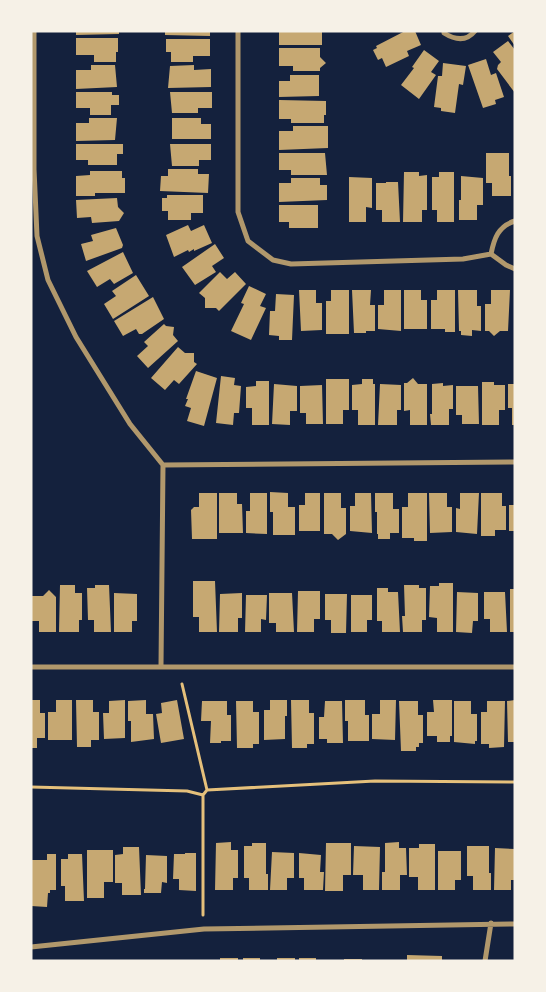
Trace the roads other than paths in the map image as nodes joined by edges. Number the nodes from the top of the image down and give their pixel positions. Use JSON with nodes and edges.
{"nodes":[{"id":1,"x":34,"y":31,"type":"edge"},
{"id":2,"x":238,"y":31,"type":"edge"},
{"id":3,"x":444,"y":31,"type":"edge"},
{"id":4,"x":475,"y":31,"type":"edge"},
{"id":5,"x":515,"y":221,"type":"edge"},
{"id":6,"x":34,"y":236,"type":"edge"},
{"id":7,"x":491,"y":254,"type":"junction"},
{"id":8,"x":515,"y":269,"type":"edge"},
{"id":9,"x":515,"y":462,"type":"edge"},
{"id":10,"x":163,"y":464,"type":"junction"},
{"id":11,"x":161,"y":666,"type":"junction"},
{"id":12,"x":31,"y":667,"type":"edge"},
{"id":13,"x":515,"y":667,"type":"edge"},
{"id":14,"x":491,"y":923,"type":"junction"},
{"id":15,"x":515,"y":924,"type":"edge"},
{"id":16,"x":31,"y":947,"type":"edge"},
{"id":17,"x":485,"y":961,"type":"edge"}],
"edges":[{"from":1,"to":6,"type":"street"},
{"from":2,"to":7,"type":"street"},
{"from":3,"to":4,"type":"street"},
{"from":5,"to":7,"type":"street"},
{"from":6,"to":10,"type":"street"},
{"from":7,"to":8,"type":"street"},
{"from":9,"to":10,"type":"street"},
{"from":10,"to":11,"type":"street"},
{"from":11,"to":12,"type":"street"},
{"from":11,"to":13,"type":"street"},
{"from":14,"to":15,"type":"street"},
{"from":14,"to":16,"type":"street"},
{"from":14,"to":17,"type":"street"}]}
